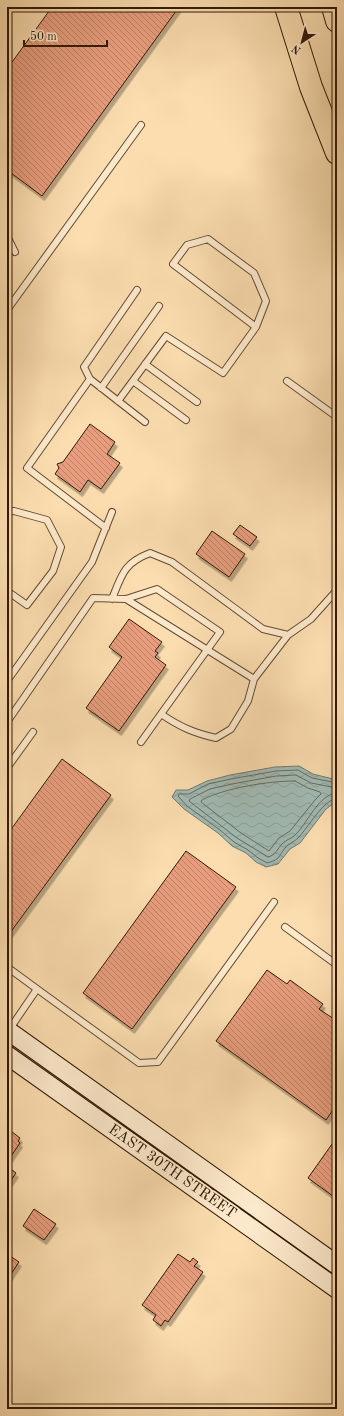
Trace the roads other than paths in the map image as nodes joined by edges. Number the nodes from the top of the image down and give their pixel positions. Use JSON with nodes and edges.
{"nodes":[{"id":1,"x":286,"y":7,"type":"edge"},
{"id":2,"x":333,"y":7,"type":"edge"},
{"id":3,"x":337,"y":21,"type":"edge"},
{"id":4,"x":141,"y":124,"type":"dead end"},
{"id":5,"x":337,"y":152,"type":"edge"},
{"id":6,"x":7,"y":236,"type":"edge"},
{"id":7,"x":16,"y":252,"type":"dead end"},
{"id":8,"x":137,"y":290,"type":"dead end"},
{"id":9,"x":159,"y":306,"type":"dead end"},
{"id":10,"x":7,"y":310,"type":"edge"},
{"id":11,"x":256,"y":327,"type":"junction"},
{"id":12,"x":145,"y":364,"type":"junction"},
{"id":13,"x":90,"y":379,"type":"junction"},
{"id":14,"x":133,"y":381,"type":"junction"},
{"id":15,"x":287,"y":381,"type":"dead end"},
{"id":16,"x":101,"y":388,"type":"junction"},
{"id":17,"x":118,"y":401,"type":"junction"},
{"id":18,"x":197,"y":402,"type":"dead end"},
{"id":19,"x":337,"y":417,"type":"edge"},
{"id":20,"x":186,"y":420,"type":"dead end"},
{"id":21,"x":146,"y":422,"type":"dead end"},
{"id":22,"x":7,"y":512,"type":"edge"},
{"id":23,"x":112,"y":512,"type":"dead end"},
{"id":24,"x":106,"y":528,"type":"junction"},
{"id":25,"x":337,"y":590,"type":"edge"},
{"id":26,"x":7,"y":591,"type":"edge"},
{"id":27,"x":112,"y":599,"type":"junction"},
{"id":28,"x":126,"y":599,"type":"junction"},
{"id":29,"x":288,"y":635,"type":"junction"},
{"id":30,"x":207,"y":650,"type":"junction"},
{"id":31,"x":254,"y":679,"type":"junction"},
{"id":32,"x":7,"y":681,"type":"edge"},
{"id":33,"x":160,"y":714,"type":"junction"},
{"id":34,"x":7,"y":722,"type":"edge"},
{"id":35,"x":33,"y":732,"type":"dead end"},
{"id":36,"x":141,"y":742,"type":"dead end"},
{"id":37,"x":7,"y":768,"type":"edge"},
{"id":38,"x":274,"y":902,"type":"dead end"},
{"id":39,"x":285,"y":927,"type":"dead end"},
{"id":40,"x":337,"y":965,"type":"edge"},
{"id":41,"x":7,"y":967,"type":"edge"},
{"id":42,"x":37,"y":989,"type":"junction"},
{"id":43,"x":8,"y":1031,"type":"edge"},
{"id":44,"x":7,"y":1055,"type":"edge"},
{"id":45,"x":337,"y":1265,"type":"edge"},
{"id":46,"x":337,"y":1289,"type":"edge"}],
"edges":[{"from":1,"to":5,"type":"highway"},
{"from":2,"to":3,"type":"highway"},
{"from":4,"to":10,"type":"lane"},
{"from":6,"to":7,"type":"lane"},
{"from":8,"to":13,"type":"lane"},
{"from":9,"to":16,"type":"lane"},
{"from":11,"to":11,"type":"lane"},
{"from":11,"to":12,"type":"lane"},
{"from":12,"to":14,"type":"lane"},
{"from":12,"to":18,"type":"lane"},
{"from":13,"to":16,"type":"lane"},
{"from":13,"to":24,"type":"lane"},
{"from":14,"to":17,"type":"lane"},
{"from":14,"to":20,"type":"lane"},
{"from":15,"to":19,"type":"lane"},
{"from":16,"to":17,"type":"lane"},
{"from":17,"to":21,"type":"lane"},
{"from":22,"to":26,"type":"lane"},
{"from":23,"to":24,"type":"lane"},
{"from":24,"to":32,"type":"lane"},
{"from":25,"to":29,"type":"lane"},
{"from":27,"to":28,"type":"lane"},
{"from":27,"to":29,"type":"lane"},
{"from":27,"to":34,"type":"lane"},
{"from":28,"to":30,"type":"lane"},
{"from":28,"to":30,"type":"lane"},
{"from":29,"to":31,"type":"lane"},
{"from":30,"to":31,"type":"lane"},
{"from":30,"to":33,"type":"lane"},
{"from":31,"to":33,"type":"lane"},
{"from":33,"to":36,"type":"lane"},
{"from":35,"to":37,"type":"lane"},
{"from":38,"to":42,"type":"lane"},
{"from":39,"to":40,"type":"lane"},
{"from":41,"to":42,"type":"lane"},
{"from":42,"to":43,"type":"lane"},
{"from":43,"to":45,"type":"main road","name":"EAST 30TH STREET"},
{"from":44,"to":46,"type":"main road","name":"EAST 30TH STREET"}]}
